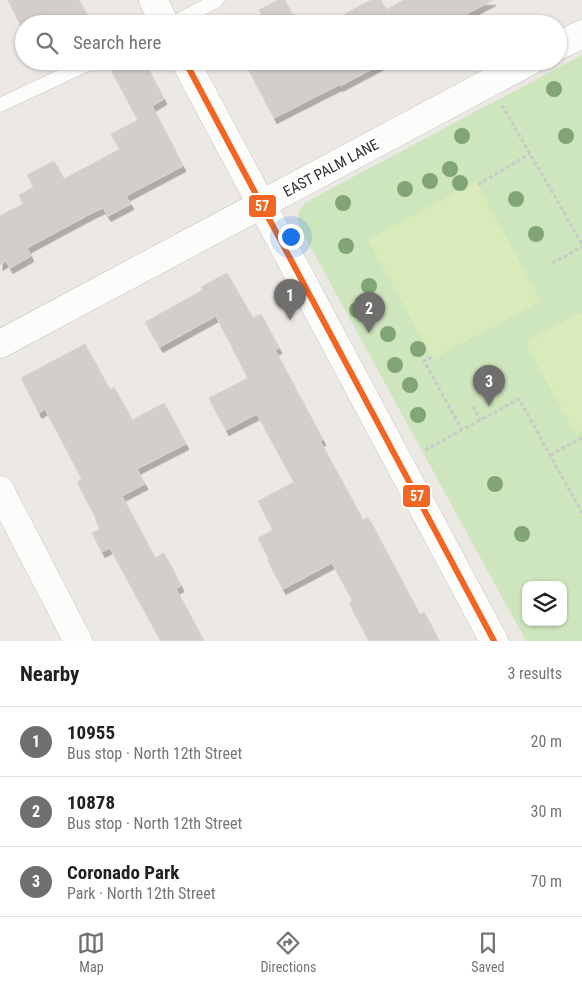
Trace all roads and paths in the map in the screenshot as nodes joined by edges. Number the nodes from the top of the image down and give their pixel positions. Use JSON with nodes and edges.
{"nodes":[{"id":1,"x":153,"y":0,"type":"edge"},
{"id":2,"x":217,"y":0,"type":"edge"},
{"id":3,"x":160,"y":15,"type":"edge"},
{"id":4,"x":189,"y":15,"type":"edge"},
{"id":5,"x":582,"y":34,"type":"edge"},
{"id":6,"x":567,"y":42,"type":"edge"},
{"id":7,"x":75,"y":70,"type":"edge"},
{"id":8,"x":190,"y":70,"type":"edge"},
{"id":9,"x":513,"y":70,"type":"edge"},
{"id":10,"x":489,"y":83,"type":"junction"},
{"id":11,"x":0,"y":105,"type":"edge"},
{"id":12,"x":530,"y":154,"type":"junction"},
{"id":13,"x":478,"y":185,"type":"dead end"},
{"id":14,"x":261,"y":205,"type":"junction"},
{"id":15,"x":582,"y":245,"type":"edge"},
{"id":16,"x":552,"y":263,"type":"dead end"},
{"id":17,"x":0,"y":344,"type":"edge"},
{"id":18,"x":432,"y":357,"type":"dead end"},
{"id":19,"x":473,"y":406,"type":"dead end"},
{"id":20,"x":480,"y":420,"type":"junction"},
{"id":21,"x":462,"y":430,"type":"junction"},
{"id":22,"x":582,"y":438,"type":"edge"},
{"id":23,"x":425,"y":450,"type":"dead end"},
{"id":24,"x":550,"y":455,"type":"junction"},
{"id":25,"x":0,"y":490,"type":"edge"},
{"id":26,"x":582,"y":513,"type":"edge"},
{"id":27,"x":78,"y":641,"type":"edge"},
{"id":28,"x":494,"y":641,"type":"edge"}],
"edges":[{"from":1,"to":3,"type":"street"},
{"from":2,"to":4,"type":"lane"},
{"from":5,"to":6,"type":"street"},
{"from":7,"to":11,"type":"lane"},
{"from":8,"to":14,"type":"street"},
{"from":9,"to":10,"type":"street","name":"EAST PALM LANE"},
{"from":10,"to":12,"type":"path"},
{"from":10,"to":14,"type":"street","name":"EAST PALM LANE"},
{"from":12,"to":13,"type":"path"},
{"from":12,"to":15,"type":"path"},
{"from":14,"to":17,"type":"street","name":"EAST PALM LANE"},
{"from":14,"to":28,"type":"street"},
{"from":15,"to":16,"type":"path"},
{"from":18,"to":21,"type":"path"},
{"from":19,"to":20,"type":"path"},
{"from":20,"to":21,"type":"path"},
{"from":20,"to":24,"type":"path"},
{"from":21,"to":23,"type":"path"},
{"from":22,"to":24,"type":"path"},
{"from":24,"to":26,"type":"path"},
{"from":25,"to":27,"type":"street"}]}
